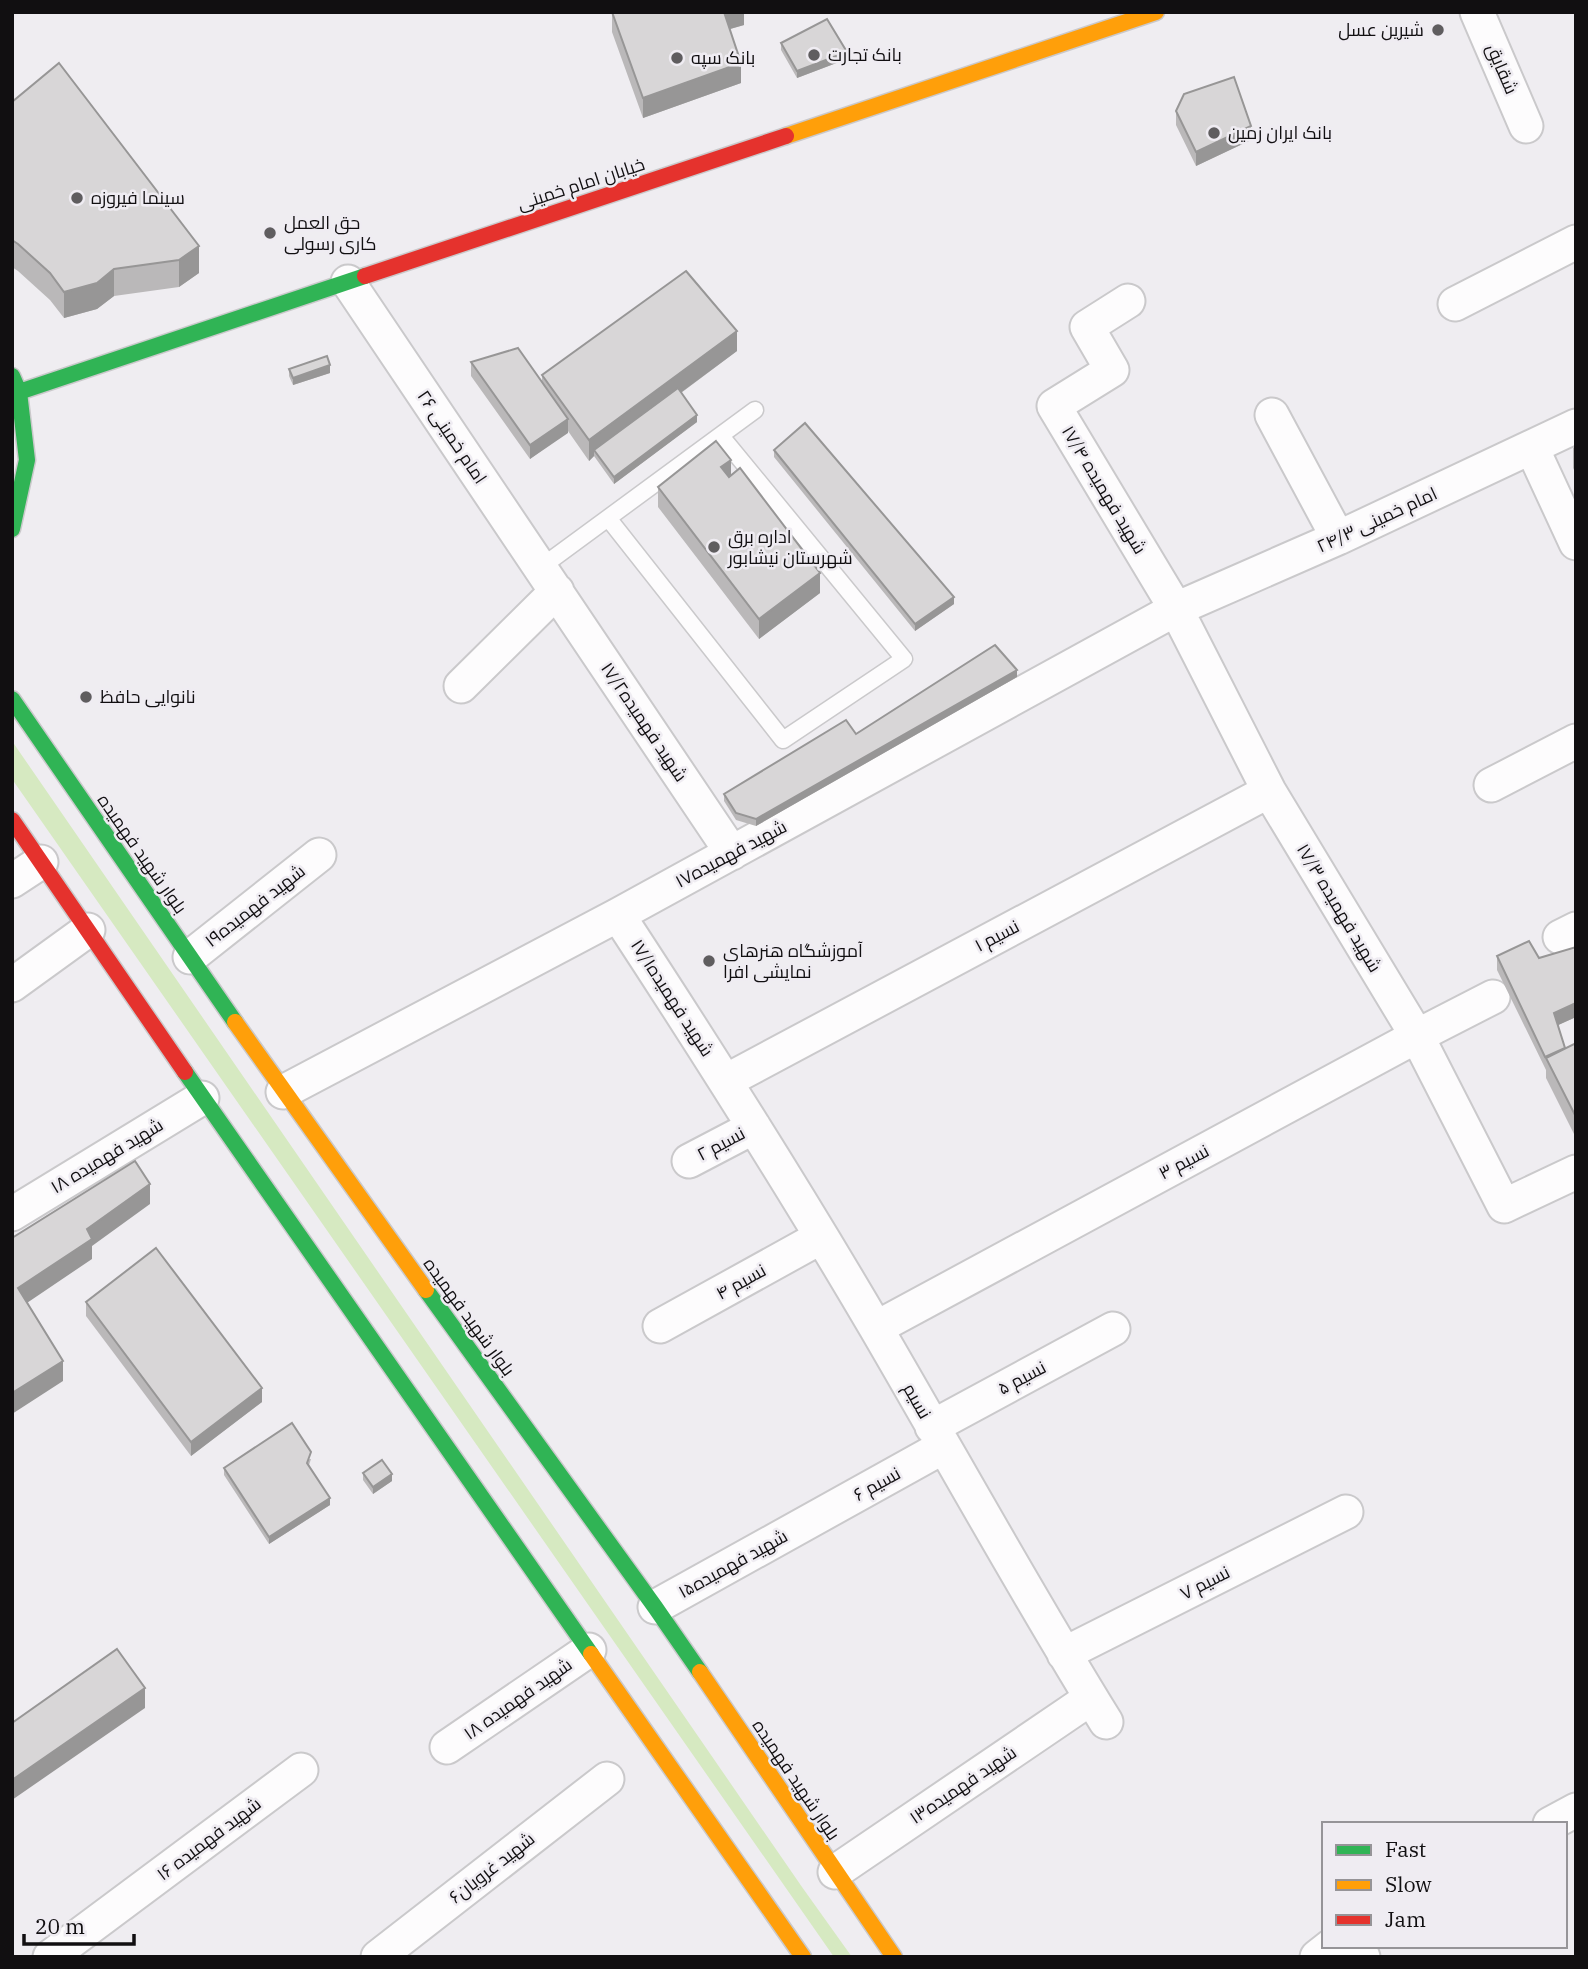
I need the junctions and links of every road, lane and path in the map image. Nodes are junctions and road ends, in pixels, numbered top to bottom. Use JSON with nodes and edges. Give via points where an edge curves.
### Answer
{"nodes":[{"id":1,"x":1156,"y":12,"type":"edge"},
{"id":2,"x":1477,"y":12,"type":"edge"},
{"id":3,"x":1526,"y":126,"type":"dead end"},
{"id":4,"x":1576,"y":242,"type":"edge"},
{"id":5,"x":348,"y":282,"type":"junction"},
{"id":6,"x":1128,"y":301,"type":"dead end"},
{"id":7,"x":1455,"y":304,"type":"dead end"},
{"id":8,"x":12,"y":376,"type":"edge"},
{"id":9,"x":19,"y":392,"type":"junction"},
{"id":10,"x":755,"y":410,"type":"dead end"},
{"id":11,"x":1272,"y":415,"type":"dead end"},
{"id":12,"x":1576,"y":426,"type":"edge"},
{"id":13,"x":721,"y":436,"type":"junction"},
{"id":14,"x":1532,"y":447,"type":"junction"},
{"id":15,"x":608,"y":518,"type":"junction"},
{"id":16,"x":12,"y":529,"type":"edge"},
{"id":17,"x":1338,"y":538,"type":"junction"},
{"id":18,"x":1576,"y":543,"type":"edge"},
{"id":19,"x":549,"y":580,"type":"junction"},
{"id":20,"x":1176,"y":609,"type":"junction"},
{"id":21,"x":461,"y":686,"type":"dead end"},
{"id":22,"x":12,"y":699,"type":"edge"},
{"id":23,"x":1576,"y":741,"type":"edge"},
{"id":24,"x":1491,"y":785,"type":"dead end"},
{"id":25,"x":1269,"y":791,"type":"junction"},
{"id":26,"x":12,"y":820,"type":"edge"},
{"id":27,"x":732,"y":853,"type":"junction"},
{"id":28,"x":319,"y":855,"type":"dead end"},
{"id":29,"x":41,"y":862,"type":"junction"},
{"id":30,"x":12,"y":881,"type":"edge"},
{"id":31,"x":618,"y":915,"type":"junction"},
{"id":32,"x":88,"y":930,"type":"junction"},
{"id":33,"x":190,"y":957,"type":"junction"},
{"id":34,"x":12,"y":985,"type":"edge"},
{"id":35,"x":1493,"y":997,"type":"dead end"},
{"id":36,"x":1417,"y":1036,"type":"junction"},
{"id":37,"x":726,"y":1081,"type":"junction"},
{"id":38,"x":283,"y":1092,"type":"junction"},
{"id":39,"x":202,"y":1098,"type":"junction"},
{"id":40,"x":754,"y":1127,"type":"junction"},
{"id":41,"x":689,"y":1161,"type":"dead end"},
{"id":42,"x":1576,"y":1172,"type":"edge"},
{"id":43,"x":12,"y":1214,"type":"edge"},
{"id":44,"x":821,"y":1237,"type":"junction"},
{"id":45,"x":660,"y":1326,"type":"dead end"},
{"id":46,"x":876,"y":1328,"type":"junction"},
{"id":47,"x":1113,"y":1329,"type":"dead end"},
{"id":48,"x":938,"y":1437,"type":"junction"},
{"id":49,"x":1346,"y":1512,"type":"dead end"},
{"id":50,"x":811,"y":1521,"type":"joint"},
{"id":51,"x":655,"y":1607,"type":"junction"},
{"id":52,"x":589,"y":1650,"type":"junction"},
{"id":53,"x":1064,"y":1654,"type":"junction"},
{"id":54,"x":1098,"y":1710,"type":"joint"},
{"id":55,"x":447,"y":1747,"type":"dead end"},
{"id":56,"x":301,"y":1770,"type":"dead end"},
{"id":57,"x":607,"y":1779,"type":"dead end"},
{"id":58,"x":1576,"y":1810,"type":"edge"},
{"id":59,"x":1554,"y":1822,"type":"edge"},
{"id":60,"x":835,"y":1872,"type":"junction"},
{"id":61,"x":50,"y":1957,"type":"edge"},
{"id":62,"x":378,"y":1957,"type":"edge"},
{"id":63,"x":803,"y":1957,"type":"edge"},
{"id":64,"x":894,"y":1957,"type":"edge"}],
"edges":[{"from":1,"to":5,"type":"main road","name":"خیابان امام خمینی"},
{"from":2,"to":3,"type":"street","name":"شقایق"},
{"from":4,"to":7,"type":"street"},
{"from":5,"to":9,"type":"main road","name":"خیابان امام خمینی"},
{"from":5,"to":19,"type":"street","name":"امام خمینی ۲۶"},
{"from":6,"to":20,"type":"street","name":"شهید فهمیده ۱۷/۴","via":[[1087,327],[1112,370],[1054,406]]},
{"from":8,"to":9,"type":"main road"},
{"from":9,"to":16,"type":"main road","via":[[27,460]]},
{"from":10,"to":13,"type":"lane"},
{"from":11,"to":17,"type":"street"},
{"from":12,"to":14,"type":"street","name":"امام خمینی ۲۴/۳"},
{"from":13,"to":15,"type":"lane"},
{"from":13,"to":15,"type":"lane","via":[[904,659],[783,740]]},
{"from":14,"to":17,"type":"street","name":"امام خمینی ۲۴/۳"},
{"from":14,"to":18,"type":"street"},
{"from":15,"to":19,"type":"lane"},
{"from":17,"to":20,"type":"street","name":"امام خمینی ۲۴/۳"},
{"from":19,"to":21,"type":"street"},
{"from":19,"to":27,"type":"street","name":"شهید فهمیده۱۷/۲"},
{"from":20,"to":25,"type":"street","name":"شهید فهمیده ۱۷/۳"},
{"from":20,"to":27,"type":"street","name":"شهید فهمیده۱۷"},
{"from":22,"to":33,"type":"main road","name":"بلوار شهید فهمیده"},
{"from":23,"to":24,"type":"street"},
{"from":25,"to":36,"type":"street","name":"شهید فهمیده ۱۷/۳"},
{"from":25,"to":37,"type":"street","name":"نسیم ۱"},
{"from":26,"to":29,"type":"main road"},
{"from":27,"to":31,"type":"street","name":"شهید فهمیده۱۷"},
{"from":28,"to":33,"type":"street","name":"شهید فهمیده۱۹"},
{"from":29,"to":30,"type":"street"},
{"from":29,"to":32,"type":"main road"},
{"from":31,"to":37,"type":"street","name":"شهید فهمیده۱۷/۱"},
{"from":31,"to":38,"type":"street","name":"شهید فهمیده۱۷"},
{"from":32,"to":34,"type":"street"},
{"from":32,"to":39,"type":"main road"},
{"from":33,"to":38,"type":"main road","name":"بلوار شهید فهمیده"},
{"from":35,"to":36,"type":"street","name":"نسیم ۳"},
{"from":36,"to":42,"type":"street","name":"شهید فهمیده ۱۷/۳","via":[[1504,1206]]},
{"from":36,"to":46,"type":"street","name":"نسیم ۳"},
{"from":37,"to":40,"type":"street","name":"نسیم"},
{"from":38,"to":51,"type":"main road","name":"بلوار شهید فهمیده"},
{"from":39,"to":43,"type":"street","name":"شهید فهمیده ۱۸"},
{"from":39,"to":52,"type":"main road"},
{"from":40,"to":41,"type":"street","name":"نسیم ۲"},
{"from":40,"to":44,"type":"street","name":"نسیم"},
{"from":44,"to":45,"type":"street","name":"نسیم ۴"},
{"from":44,"to":46,"type":"street","name":"نسیم"},
{"from":46,"to":48,"type":"street","name":"نسیم"},
{"from":47,"to":48,"type":"street","name":"نسیم ۵"},
{"from":48,"to":50,"type":"street","name":"نسیم ۶"},
{"from":48,"to":53,"type":"street","name":"نسیم"},
{"from":49,"to":53,"type":"street","name":"نسیم ۷"},
{"from":50,"to":51,"type":"street","name":"شهید فهمیده۱۵"},
{"from":51,"to":60,"type":"main road","name":"بلوار شهید فهمیده"},
{"from":52,"to":55,"type":"street","name":"شهید فهمیده ۱۸"},
{"from":52,"to":63,"type":"main road"},
{"from":53,"to":54,"type":"street","name":"نسیم"},
{"from":54,"to":60,"type":"street","name":"شهید فهمیده۱۳"},
{"from":56,"to":61,"type":"street","name":"شهید فهمیده ۱۶"},
{"from":57,"to":62,"type":"street","name":"شهید غرویان۶"},
{"from":58,"to":59,"type":"street"},
{"from":60,"to":64,"type":"main road","name":"بلوار شهید فهمیده"}]}
